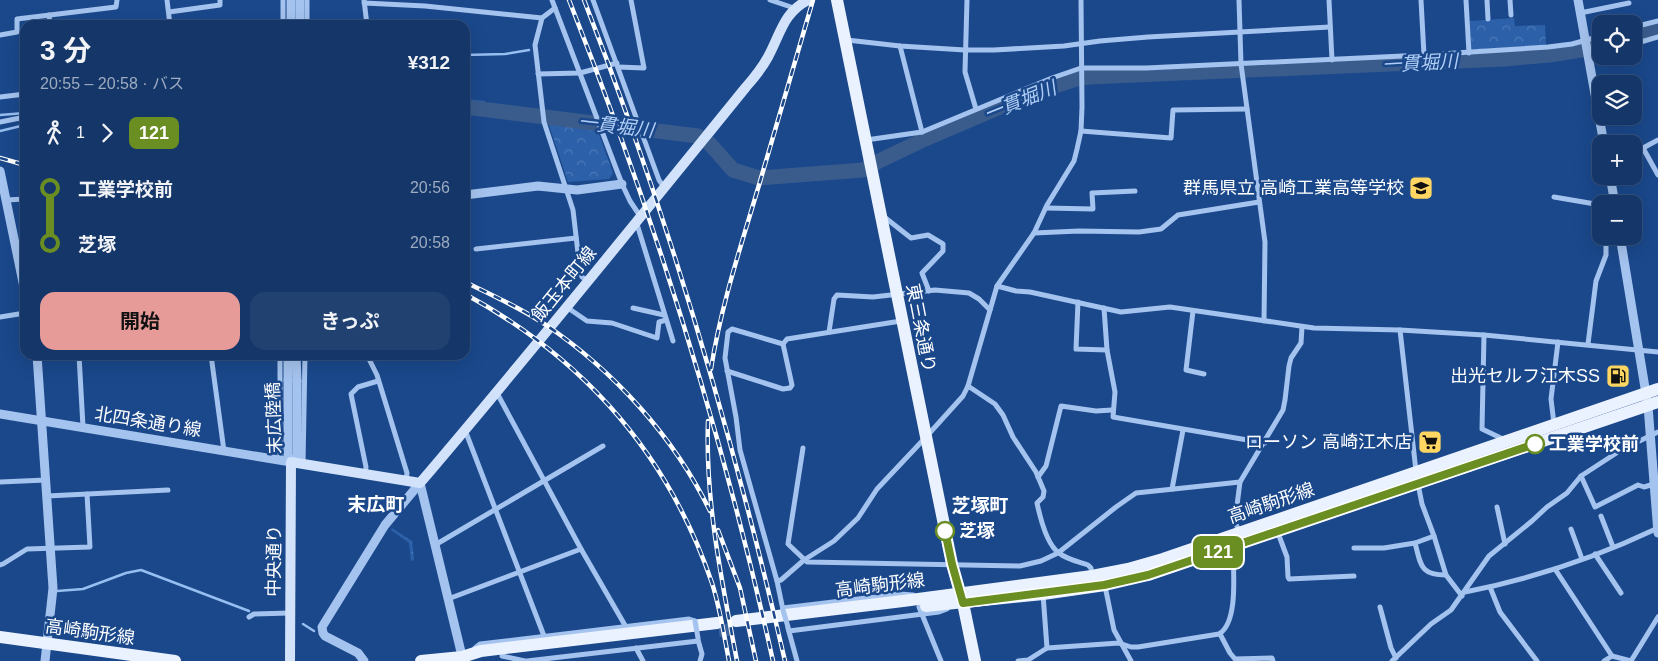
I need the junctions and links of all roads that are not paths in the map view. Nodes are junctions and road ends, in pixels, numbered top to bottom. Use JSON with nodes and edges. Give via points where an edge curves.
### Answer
{"nodes":[{"id":1,"x":117,"y":0,"type":"edge"},
{"id":2,"x":168,"y":0,"type":"edge"},
{"id":3,"x":220,"y":0,"type":"edge"},
{"id":4,"x":283,"y":0,"type":"edge"},
{"id":5,"x":291,"y":0,"type":"edge"},
{"id":6,"x":300,"y":0,"type":"edge"},
{"id":7,"x":307,"y":0,"type":"edge"},
{"id":8,"x":552,"y":0,"type":"edge"},
{"id":9,"x":593,"y":0,"type":"edge"},
{"id":10,"x":631,"y":0,"type":"edge"},
{"id":11,"x":770,"y":0,"type":"edge"},
{"id":12,"x":837,"y":0,"type":"edge"},
{"id":13,"x":966,"y":0,"type":"edge"},
{"id":14,"x":1081,"y":0,"type":"edge"},
{"id":15,"x":1239,"y":0,"type":"edge"},
{"id":16,"x":1329,"y":0,"type":"edge"},
{"id":17,"x":1421,"y":0,"type":"edge"},
{"id":18,"x":1466,"y":0,"type":"edge"},
{"id":19,"x":1488,"y":0,"type":"edge"},
{"id":20,"x":1510,"y":0,"type":"edge"},
{"id":21,"x":1578,"y":0,"type":"edge"},
{"id":22,"x":364,"y":2,"type":"edge"},
{"id":23,"x":800,"y":3,"type":"edge"},
{"id":24,"x":1629,"y":3,"type":"dead end"},
{"id":25,"x":555,"y":8,"type":"junction"},
{"id":26,"x":169,"y":12,"type":"junction"},
{"id":27,"x":1580,"y":13,"type":"junction"},
{"id":28,"x":1511,"y":15,"type":"dead end"},
{"id":29,"x":49,"y":16,"type":"junction"},
{"id":30,"x":542,"y":18,"type":"junction"},
{"id":31,"x":1488,"y":19,"type":"dead end"},
{"id":32,"x":49,"y":20,"type":"edge"},
{"id":33,"x":170,"y":20,"type":"edge"},
{"id":34,"x":283,"y":20,"type":"edge"},
{"id":35,"x":291,"y":20,"type":"edge"},
{"id":36,"x":304,"y":20,"type":"edge"},
{"id":37,"x":305,"y":20,"type":"edge"},
{"id":38,"x":366,"y":20,"type":"edge"},
{"id":39,"x":1658,"y":21,"type":"edge"},
{"id":40,"x":1642,"y":25,"type":"edge"},
{"id":41,"x":1330,"y":27,"type":"junction"},
{"id":42,"x":1239,"y":31,"type":"junction"},
{"id":43,"x":0,"y":35,"type":"edge"},
{"id":44,"x":1658,"y":37,"type":"edge"},
{"id":45,"x":844,"y":40,"type":"junction"},
{"id":46,"x":1642,"y":40,"type":"edge"},
{"id":47,"x":1081,"y":43,"type":"junction"},
{"id":48,"x":1592,"y":44,"type":"edge"},
{"id":49,"x":900,"y":46,"type":"junction"},
{"id":50,"x":1586,"y":49,"type":"junction"},
{"id":51,"x":965,"y":50,"type":"junction"},
{"id":52,"x":1592,"y":51,"type":"edge"},
{"id":53,"x":1469,"y":53,"type":"junction"},
{"id":54,"x":1424,"y":56,"type":"junction"},
{"id":55,"x":1332,"y":60,"type":"junction"},
{"id":56,"x":618,"y":65,"type":"junction"},
{"id":57,"x":1241,"y":65,"type":"junction"},
{"id":58,"x":1081,"y":70,"type":"junction"},
{"id":59,"x":580,"y":73,"type":"junction"},
{"id":60,"x":538,"y":74,"type":"junction"},
{"id":61,"x":20,"y":95,"type":"edge"},
{"id":62,"x":0,"y":97,"type":"edge"},
{"id":63,"x":976,"y":109,"type":"junction"},
{"id":64,"x":1247,"y":109,"type":"junction"},
{"id":65,"x":20,"y":118,"type":"edge"},
{"id":66,"x":0,"y":122,"type":"edge"},
{"id":67,"x":1081,"y":131,"type":"junction"},
{"id":68,"x":922,"y":132,"type":"junction"},
{"id":69,"x":1602,"y":135,"type":"edge"},
{"id":70,"x":866,"y":140,"type":"junction"},
{"id":71,"x":1658,"y":140,"type":"edge"},
{"id":72,"x":1643,"y":148,"type":"joint"},
{"id":73,"x":0,"y":171,"type":"edge"},
{"id":74,"x":1658,"y":175,"type":"edge"},
{"id":75,"x":622,"y":184,"type":"junction"},
{"id":76,"x":664,"y":188,"type":"junction"},
{"id":77,"x":567,"y":190,"type":"junction"},
{"id":78,"x":1135,"y":191,"type":"dead end"},
{"id":79,"x":470,"y":194,"type":"edge"},
{"id":80,"x":1554,"y":197,"type":"dead end"},
{"id":81,"x":20,"y":199,"type":"edge"},
{"id":82,"x":6,"y":200,"type":"junction"},
{"id":83,"x":1260,"y":202,"type":"junction"},
{"id":84,"x":1592,"y":203,"type":"edge"},
{"id":85,"x":1046,"y":208,"type":"junction"},
{"id":86,"x":881,"y":214,"type":"junction"},
{"id":87,"x":638,"y":218,"type":"junction"},
{"id":88,"x":1034,"y":233,"type":"junction"},
{"id":89,"x":576,"y":238,"type":"junction"},
{"id":90,"x":1606,"y":245,"type":"edge"},
{"id":91,"x":1622,"y":245,"type":"edge"},
{"id":92,"x":476,"y":249,"type":"dead end"},
{"id":93,"x":20,"y":268,"type":"edge"},
{"id":94,"x":588,"y":281,"type":"junction"},
{"id":95,"x":997,"y":286,"type":"junction"},
{"id":96,"x":929,"y":291,"type":"junction"},
{"id":97,"x":897,"y":294,"type":"junction"},
{"id":98,"x":1078,"y":302,"type":"junction"},
{"id":99,"x":568,"y":308,"type":"junction"},
{"id":100,"x":633,"y":308,"type":"dead end"},
{"id":101,"x":1104,"y":308,"type":"junction"},
{"id":102,"x":990,"y":310,"type":"junction"},
{"id":103,"x":1193,"y":310,"type":"junction"},
{"id":104,"x":20,"y":314,"type":"edge"},
{"id":105,"x":0,"y":317,"type":"edge"},
{"id":106,"x":665,"y":318,"type":"junction"},
{"id":107,"x":902,"y":321,"type":"junction"},
{"id":108,"x":1264,"y":321,"type":"junction"},
{"id":109,"x":1302,"y":327,"type":"junction"},
{"id":110,"x":1400,"y":330,"type":"junction"},
{"id":111,"x":829,"y":332,"type":"junction"},
{"id":112,"x":1484,"y":335,"type":"junction"},
{"id":113,"x":673,"y":341,"type":"dead end"},
{"id":114,"x":1558,"y":342,"type":"junction"},
{"id":115,"x":783,"y":344,"type":"junction"},
{"id":116,"x":1588,"y":344,"type":"junction"},
{"id":117,"x":1107,"y":350,"type":"junction"},
{"id":118,"x":1640,"y":351,"type":"junction"},
{"id":119,"x":1658,"y":352,"type":"edge"},
{"id":120,"x":37,"y":360,"type":"edge"},
{"id":121,"x":79,"y":360,"type":"edge"},
{"id":122,"x":212,"y":360,"type":"edge"},
{"id":123,"x":283,"y":360,"type":"edge"},
{"id":124,"x":289,"y":360,"type":"edge"},
{"id":125,"x":295,"y":360,"type":"edge"},
{"id":126,"x":302,"y":360,"type":"edge"},
{"id":127,"x":369,"y":360,"type":"edge"},
{"id":128,"x":727,"y":372,"type":"junction"},
{"id":129,"x":1204,"y":374,"type":"dead end"},
{"id":130,"x":293,"y":378,"type":"junction"},
{"id":131,"x":378,"y":381,"type":"junction"},
{"id":132,"x":968,"y":386,"type":"junction"},
{"id":133,"x":496,"y":392,"type":"junction"},
{"id":134,"x":1652,"y":398,"type":"edge"},
{"id":135,"x":1112,"y":410,"type":"junction"},
{"id":136,"x":0,"y":414,"type":"edge"},
{"id":137,"x":42,"y":421,"type":"junction"},
{"id":138,"x":1554,"y":424,"type":"junction"},
{"id":139,"x":83,"y":427,"type":"junction"},
{"id":140,"x":465,"y":430,"type":"junction"},
{"id":141,"x":1183,"y":430,"type":"junction"},
{"id":142,"x":1654,"y":434,"type":"edge"},
{"id":143,"x":926,"y":437,"type":"junction"},
{"id":144,"x":1506,"y":441,"type":"junction"},
{"id":145,"x":1265,"y":442,"type":"junction"},
{"id":146,"x":603,"y":446,"type":"dead end"},
{"id":147,"x":803,"y":448,"type":"dead end"},
{"id":148,"x":224,"y":451,"type":"junction"},
{"id":149,"x":280,"y":460,"type":"junction"},
{"id":150,"x":292,"y":462,"type":"junction"},
{"id":151,"x":303,"y":464,"type":"junction"},
{"id":152,"x":365,"y":474,"type":"junction"},
{"id":153,"x":1581,"y":476,"type":"junction"},
{"id":154,"x":1038,"y":477,"type":"junction"},
{"id":155,"x":1417,"y":477,"type":"junction"},
{"id":156,"x":46,"y":480,"type":"junction"},
{"id":157,"x":544,"y":480,"type":"junction"},
{"id":158,"x":406,"y":481,"type":"junction"},
{"id":159,"x":0,"y":482,"type":"edge"},
{"id":160,"x":1240,"y":482,"type":"junction"},
{"id":161,"x":420,"y":484,"type":"junction"},
{"id":162,"x":1654,"y":484,"type":"junction"},
{"id":163,"x":1172,"y":489,"type":"junction"},
{"id":164,"x":168,"y":490,"type":"dead end"},
{"id":165,"x":87,"y":494,"type":"junction"},
{"id":166,"x":47,"y":496,"type":"junction"},
{"id":167,"x":1497,"y":507,"type":"dead end"},
{"id":168,"x":495,"y":510,"type":"junction"},
{"id":169,"x":1601,"y":516,"type":"dead end"},
{"id":170,"x":1658,"y":528,"type":"edge"},
{"id":171,"x":1571,"y":529,"type":"dead end"},
{"id":172,"x":1277,"y":532,"type":"junction"},
{"id":173,"x":1239,"y":533,"type":"junction"},
{"id":174,"x":1658,"y":533,"type":"edge"},
{"id":175,"x":1434,"y":536,"type":"junction"},
{"id":176,"x":1415,"y":543,"type":"junction"},
{"id":177,"x":1505,"y":544,"type":"junction"},
{"id":178,"x":435,"y":545,"type":"junction"},
{"id":179,"x":1233,"y":547,"type":"junction"},
{"id":180,"x":1613,"y":547,"type":"junction"},
{"id":181,"x":50,"y":548,"type":"junction"},
{"id":182,"x":1354,"y":548,"type":"dead end"},
{"id":183,"x":581,"y":549,"type":"junction"},
{"id":184,"x":1058,"y":553,"type":"junction"},
{"id":185,"x":1595,"y":554,"type":"junction"},
{"id":186,"x":3,"y":558,"type":"dead end"},
{"id":187,"x":1582,"y":559,"type":"junction"},
{"id":188,"x":804,"y":560,"type":"junction"},
{"id":189,"x":2,"y":564,"type":"edge"},
{"id":190,"x":952,"y":564,"type":"junction"},
{"id":191,"x":1555,"y":569,"type":"junction"},
{"id":192,"x":519,"y":573,"type":"junction"},
{"id":193,"x":1446,"y":575,"type":"junction"},
{"id":194,"x":1092,"y":576,"type":"junction"},
{"id":195,"x":1354,"y":576,"type":"dead end"},
{"id":196,"x":777,"y":581,"type":"junction"},
{"id":197,"x":1104,"y":585,"type":"junction"},
{"id":198,"x":1490,"y":587,"type":"junction"},
{"id":199,"x":1621,"y":593,"type":"dead end"},
{"id":200,"x":1042,"y":594,"type":"junction"},
{"id":201,"x":1464,"y":594,"type":"junction"},
{"id":202,"x":962,"y":598,"type":"junction"},
{"id":203,"x":448,"y":599,"type":"junction"},
{"id":204,"x":920,"y":606,"type":"junction"},
{"id":205,"x":1380,"y":607,"type":"dead end"},
{"id":206,"x":783,"y":609,"type":"junction"},
{"id":207,"x":290,"y":613,"type":"junction"},
{"id":208,"x":249,"y":617,"type":"dead end"},
{"id":209,"x":1658,"y":617,"type":"edge"},
{"id":210,"x":736,"y":625,"type":"tunnel mouth"},
{"id":211,"x":626,"y":627,"type":"junction"},
{"id":212,"x":718,"y":627,"type":"tunnel mouth"},
{"id":213,"x":788,"y":629,"type":"junction"},
{"id":214,"x":1220,"y":634,"type":"junction"},
{"id":215,"x":544,"y":636,"type":"junction"},
{"id":216,"x":0,"y":637,"type":"edge"},
{"id":217,"x":698,"y":639,"type":"junction"},
{"id":218,"x":46,"y":644,"type":"junction"},
{"id":219,"x":1123,"y":645,"type":"junction"},
{"id":220,"x":636,"y":648,"type":"junction"},
{"id":221,"x":1047,"y":648,"type":"junction"},
{"id":222,"x":499,"y":649,"type":"junction"},
{"id":223,"x":1612,"y":656,"type":"junction"},
{"id":224,"x":463,"y":659,"type":"edge"},
{"id":225,"x":1394,"y":659,"type":"edge"},
{"id":226,"x":45,"y":661,"type":"edge"},
{"id":227,"x":175,"y":661,"type":"edge"},
{"id":228,"x":290,"y":661,"type":"edge"},
{"id":229,"x":364,"y":661,"type":"edge"},
{"id":230,"x":421,"y":661,"type":"edge"},
{"id":231,"x":528,"y":661,"type":"edge"},
{"id":232,"x":643,"y":661,"type":"edge"},
{"id":233,"x":700,"y":661,"type":"edge"},
{"id":234,"x":797,"y":661,"type":"edge"},
{"id":235,"x":941,"y":661,"type":"edge"},
{"id":236,"x":975,"y":661,"type":"edge"},
{"id":237,"x":1018,"y":661,"type":"edge"},
{"id":238,"x":1131,"y":661,"type":"edge"},
{"id":239,"x":1273,"y":661,"type":"edge"},
{"id":240,"x":1537,"y":661,"type":"edge"},
{"id":241,"x":1604,"y":661,"type":"edge"},
{"id":242,"x":1631,"y":661,"type":"edge"}],
"edges":[{"from":1,"to":29,"type":"street","via":[[116,8]]},
{"from":2,"to":26,"type":"street"},
{"from":3,"to":26,"type":"street","via":[[220,5]]},
{"from":4,"to":34,"type":"street"},
{"from":5,"to":35,"type":"street"},
{"from":6,"to":36,"type":"street"},
{"from":7,"to":37,"type":"street"},
{"from":8,"to":25,"type":"street"},
{"from":9,"to":56,"type":"street"},
{"from":10,"to":56,"type":"street","via":[[644,68]]},
{"from":11,"to":23,"type":"street"},
{"from":12,"to":45,"type":"main road","name":"東三条通り"},
{"from":13,"to":51,"type":"street"},
{"from":14,"to":47,"type":"street"},
{"from":15,"to":42,"type":"street"},
{"from":16,"to":41,"type":"street"},
{"from":17,"to":54,"type":"street"},
{"from":18,"to":53,"type":"street"},
{"from":19,"to":31,"type":"street"},
{"from":20,"to":28,"type":"street"},
{"from":21,"to":27,"type":"street"},
{"from":22,"to":30,"type":"street"},
{"from":22,"to":38,"type":"street"},
{"from":23,"to":76,"type":"main road","name":"飯玉本町線","via":[[783,26],[763,66]]},
{"from":24,"to":27,"type":"street"},
{"from":25,"to":30,"type":"street"},
{"from":25,"to":59,"type":"street"},
{"from":26,"to":33,"type":"street"},
{"from":27,"to":50,"type":"street"},
{"from":29,"to":32,"type":"street"},
{"from":29,"to":43,"type":"street","via":[[17,19],[16,32]]},
{"from":30,"to":60,"type":"street","via":[[535,45]]},
{"from":39,"to":40,"type":"street"},
{"from":41,"to":42,"type":"street"},
{"from":41,"to":55,"type":"street"},
{"from":42,"to":47,"type":"street"},
{"from":42,"to":57,"type":"street"},
{"from":44,"to":46,"type":"street"},
{"from":45,"to":49,"type":"street"},
{"from":45,"to":70,"type":"main road","name":"東三条通り"},
{"from":47,"to":51,"type":"street"},
{"from":47,"to":58,"type":"street"},
{"from":48,"to":50,"type":"street"},
{"from":49,"to":51,"type":"street"},
{"from":49,"to":68,"type":"street"},
{"from":50,"to":52,"type":"street"},
{"from":50,"to":53,"type":"street","via":[[1548,47]]},
{"from":50,"to":69,"type":"street"},
{"from":51,"to":63,"type":"street","via":[[964,72]]},
{"from":53,"to":54,"type":"street"},
{"from":54,"to":55,"type":"street"},
{"from":55,"to":57,"type":"street"},
{"from":56,"to":59,"type":"street"},
{"from":56,"to":76,"type":"street"},
{"from":57,"to":58,"type":"street"},
{"from":57,"to":64,"type":"street"},
{"from":58,"to":63,"type":"street","via":[[1052,78]]},
{"from":58,"to":67,"type":"street"},
{"from":59,"to":60,"type":"street"},
{"from":59,"to":75,"type":"street"},
{"from":60,"to":77,"type":"street","via":[[544,122]]},
{"from":61,"to":62,"type":"street"},
{"from":63,"to":68,"type":"street"},
{"from":64,"to":67,"type":"street","via":[[1173,110],[1171,138]]},
{"from":64,"to":83,"type":"street"},
{"from":65,"to":66,"type":"street"},
{"from":67,"to":85,"type":"street","via":[[1074,161]]},
{"from":68,"to":70,"type":"street"},
{"from":70,"to":86,"type":"main road","name":"東三条通り"},
{"from":71,"to":72,"type":"street"},
{"from":72,"to":74,"type":"street"},
{"from":73,"to":82,"type":"street"},
{"from":75,"to":77,"type":"street"},
{"from":75,"to":87,"type":"street"},
{"from":76,"to":87,"type":"main road","name":"飯玉本町線"},
{"from":77,"to":79,"type":"street","via":[[538,186]]},
{"from":77,"to":89,"type":"street"},
{"from":78,"to":85,"type":"street","via":[[1092,193],[1093,208]]},
{"from":80,"to":84,"type":"street"},
{"from":81,"to":82,"type":"street"},
{"from":82,"to":93,"type":"street"},
{"from":83,"to":88,"type":"street","via":[[1178,215],[1161,229]]},
{"from":83,"to":108,"type":"street","via":[[1266,251]]},
{"from":85,"to":88,"type":"street"},
{"from":86,"to":96,"type":"street","via":[[911,238],[928,235],[943,244],[943,251],[922,273]]},
{"from":86,"to":97,"type":"main road","name":"東三条通り"},
{"from":87,"to":94,"type":"main road","name":"飯玉本町線"},
{"from":87,"to":106,"type":"street"},
{"from":88,"to":95,"type":"street"},
{"from":89,"to":92,"type":"street"},
{"from":89,"to":94,"type":"street","via":[[580,270]]},
{"from":90,"to":116,"type":"street","via":[[1606,255],[1596,281]]},
{"from":91,"to":118,"type":"street"},
{"from":94,"to":99,"type":"main road","name":"飯玉本町線"},
{"from":95,"to":98,"type":"street"},
{"from":95,"to":102,"type":"street"},
{"from":96,"to":97,"type":"street"},
{"from":96,"to":102,"type":"street","via":[[969,293]]},
{"from":97,"to":107,"type":"main road","name":"東三条通り"},
{"from":97,"to":111,"type":"street","via":[[873,297],[837,295]]},
{"from":98,"to":101,"type":"street"},
{"from":98,"to":117,"type":"street","via":[[1076,349]]},
{"from":99,"to":106,"type":"street","via":[[586,321],[612,323],[657,338],[660,322]]},
{"from":99,"to":133,"type":"main road","name":"飯玉本町線"},
{"from":100,"to":106,"type":"street"},
{"from":101,"to":103,"type":"street","via":[[1121,312],[1170,307]]},
{"from":101,"to":117,"type":"street"},
{"from":102,"to":132,"type":"street"},
{"from":103,"to":108,"type":"street"},
{"from":103,"to":129,"type":"street","via":[[1186,370]]},
{"from":104,"to":105,"type":"street"},
{"from":106,"to":113,"type":"street"},
{"from":107,"to":111,"type":"street"},
{"from":107,"to":143,"type":"main road","name":"東三条通り"},
{"from":108,"to":109,"type":"street"},
{"from":109,"to":110,"type":"street"},
{"from":109,"to":145,"type":"street","via":[[1301,343],[1289,366],[1282,410]]},
{"from":110,"to":112,"type":"street"},
{"from":110,"to":155,"type":"street"},
{"from":111,"to":115,"type":"street","via":[[787,339]]},
{"from":112,"to":114,"type":"street"},
{"from":112,"to":144,"type":"street","via":[[1482,429]]},
{"from":114,"to":116,"type":"street"},
{"from":114,"to":138,"type":"street","via":[[1550,399]]},
{"from":115,"to":128,"type":"street","via":[[732,329],[728,332],[724,358]]},
{"from":115,"to":128,"type":"street","via":[[790,388],[783,389]]},
{"from":116,"to":118,"type":"street"},
{"from":117,"to":135,"type":"street","via":[[1115,392]]},
{"from":118,"to":119,"type":"street"},
{"from":118,"to":134,"type":"street"},
{"from":120,"to":137,"type":"street"},
{"from":121,"to":139,"type":"street"},
{"from":122,"to":148,"type":"street"},
{"from":123,"to":130,"type":"street"},
{"from":124,"to":130,"type":"street","name":"末広陸橋","bridge":true},
{"from":125,"to":130,"type":"street","name":"末広陸橋","bridge":true},
{"from":126,"to":130,"type":"street"},
{"from":127,"to":131,"type":"street"},
{"from":128,"to":196,"type":"street","via":[[740,450]]},
{"from":130,"to":149,"type":"street"},
{"from":130,"to":150,"type":"street","name":"末広陸橋","via":[[288,454]]},
{"from":130,"to":151,"type":"street"},
{"from":131,"to":152,"type":"street","via":[[358,387],[351,394]]},
{"from":131,"to":158,"type":"street","via":[[407,473]]},
{"from":132,"to":143,"type":"street"},
{"from":132,"to":154,"type":"street","via":[[994,404],[1003,415]]},
{"from":133,"to":140,"type":"main road","name":"飯玉本町線"},
{"from":133,"to":157,"type":"street"},
{"from":134,"to":138,"type":"main road","name":"高崎駒形線"},
{"from":134,"to":142,"type":"street"},
{"from":134,"to":155,"type":"main road","name":"高崎駒形線"},
{"from":135,"to":141,"type":"street","via":[[1113,417]]},
{"from":135,"to":154,"type":"street","via":[[1061,406],[1046,466]]},
{"from":136,"to":137,"type":"street","name":"北四条通り線"},
{"from":137,"to":139,"type":"street","name":"北四条通り線"},
{"from":137,"to":156,"type":"street"},
{"from":138,"to":144,"type":"main road","name":"高崎駒形線"},
{"from":139,"to":148,"type":"street","name":"北四条通り線"},
{"from":140,"to":161,"type":"main road","name":"飯玉本町線"},
{"from":140,"to":168,"type":"street"},
{"from":141,"to":145,"type":"street"},
{"from":141,"to":163,"type":"street"},
{"from":142,"to":153,"type":"street","via":[[1621,450]]},
{"from":142,"to":162,"type":"street"},
{"from":143,"to":188,"type":"street","via":[[877,489],[858,518],[834,541]]},
{"from":143,"to":190,"type":"main road","name":"東三条通り"},
{"from":144,"to":155,"type":"main road","name":"高崎駒形線"},
{"from":145,"to":160,"type":"street"},
{"from":146,"to":157,"type":"street"},
{"from":147,"to":188,"type":"street","via":[[788,544]]},
{"from":148,"to":149,"type":"street","name":"北四条通り線"},
{"from":149,"to":150,"type":"street","name":"北四条通り線"},
{"from":150,"to":151,"type":"main road"},
{"from":150,"to":207,"type":"main road","name":"中央通り"},
{"from":151,"to":152,"type":"main road"},
{"from":152,"to":158,"type":"main road"},
{"from":153,"to":162,"type":"street","via":[[1595,507],[1638,485]]},
{"from":153,"to":177,"type":"street","via":[[1567,493]]},
{"from":154,"to":184,"type":"street","via":[[1044,492],[1036,503],[1039,516]]},
{"from":155,"to":172,"type":"main road","name":"高崎駒形線"},
{"from":155,"to":173,"type":"main road","name":"高崎駒形線"},
{"from":155,"to":175,"type":"street","via":[[1422,504]]},
{"from":156,"to":159,"type":"street"},
{"from":156,"to":166,"type":"street"},
{"from":157,"to":168,"type":"street"},
{"from":157,"to":183,"type":"street"},
{"from":158,"to":161,"type":"main road"},
{"from":160,"to":163,"type":"street"},
{"from":160,"to":173,"type":"street","via":[[1235,521]]},
{"from":161,"to":178,"type":"street"},
{"from":161,"to":229,"type":"street","via":[[385,525],[322,627],[325,636],[358,653]]},
{"from":162,"to":170,"type":"street"},
{"from":163,"to":184,"type":"street","via":[[1136,493]]},
{"from":164,"to":165,"type":"street"},
{"from":165,"to":166,"type":"street"},
{"from":165,"to":181,"type":"street","via":[[90,547]]},
{"from":166,"to":181,"type":"street"},
{"from":167,"to":177,"type":"street"},
{"from":168,"to":178,"type":"street"},
{"from":168,"to":192,"type":"street"},
{"from":169,"to":180,"type":"street"},
{"from":170,"to":174,"type":"street"},
{"from":170,"to":180,"type":"street"},
{"from":171,"to":187,"type":"street"},
{"from":172,"to":179,"type":"main road","name":"高崎駒形線"},
{"from":172,"to":195,"type":"street","via":[[1286,552],[1289,579]]},
{"from":173,"to":194,"type":"main road","name":"高崎駒形線","via":[[1142,565]]},
{"from":175,"to":176,"type":"street"},
{"from":175,"to":193,"type":"street"},
{"from":176,"to":182,"type":"street"},
{"from":176,"to":193,"type":"street","via":[[1421,566],[1430,574]]},
{"from":177,"to":201,"type":"street","via":[[1489,556]]},
{"from":178,"to":203,"type":"street"},
{"from":179,"to":197,"type":"main road","name":"高崎駒形線","via":[[1168,570]]},
{"from":179,"to":214,"type":"street","via":[[1232,612]]},
{"from":180,"to":185,"type":"street"},
{"from":181,"to":189,"type":"street","via":[[27,549]]},
{"from":181,"to":218,"type":"street","via":[[53,588]]},
{"from":183,"to":192,"type":"street"},
{"from":183,"to":211,"type":"street"},
{"from":184,"to":190,"type":"street","via":[[1020,566]]},
{"from":184,"to":194,"type":"street","via":[[1088,565]]},
{"from":185,"to":187,"type":"street"},
{"from":185,"to":199,"type":"street"},
{"from":186,"to":189,"type":"street"},
{"from":187,"to":191,"type":"street"},
{"from":188,"to":190,"type":"street"},
{"from":188,"to":196,"type":"street"},
{"from":190,"to":202,"type":"main road","name":"東三条通り"},
{"from":191,"to":198,"type":"street"},
{"from":191,"to":223,"type":"street"},
{"from":192,"to":203,"type":"street"},
{"from":192,"to":215,"type":"street"},
{"from":193,"to":201,"type":"street"},
{"from":194,"to":202,"type":"main road","name":"高崎駒形線"},
{"from":196,"to":206,"type":"street"},
{"from":197,"to":200,"type":"main road","name":"高崎駒形線"},
{"from":197,"to":219,"type":"street","via":[[1114,630]]},
{"from":198,"to":201,"type":"street"},
{"from":198,"to":240,"type":"street","via":[[1500,612]]},
{"from":200,"to":202,"type":"main road","name":"高崎駒形線"},
{"from":200,"to":221,"type":"street"},
{"from":201,"to":225,"type":"street","via":[[1451,610]]},
{"from":202,"to":204,"type":"main road","name":"高崎駒形線"},
{"from":202,"to":236,"type":"main road","name":"東三条通り"},
{"from":203,"to":224,"type":"street"},
{"from":204,"to":206,"type":"street","via":[[911,594],[900,594]]},
{"from":204,"to":210,"type":"main road","name":"高崎駒形線"},
{"from":204,"to":213,"type":"street"},
{"from":204,"to":235,"type":"street"},
{"from":205,"to":225,"type":"street"},
{"from":206,"to":213,"type":"street","bridge":true},
{"from":207,"to":208,"type":"street","via":[[254,614]]},
{"from":207,"to":228,"type":"main road","name":"中央通り"},
{"from":209,"to":242,"type":"street"},
{"from":211,"to":215,"type":"street"},
{"from":211,"to":217,"type":"street","bridge":true,"via":[[689,618],[695,621]]},
{"from":212,"to":222,"type":"main road"},
{"from":213,"to":234,"type":"street"},
{"from":214,"to":219,"type":"street","via":[[1138,647]]},
{"from":214,"to":239,"type":"street","via":[[1235,659],[1272,658]]},
{"from":215,"to":222,"type":"street"},
{"from":216,"to":218,"type":"main road","name":"高崎駒形線"},
{"from":217,"to":220,"type":"street"},
{"from":217,"to":233,"type":"street","via":[[702,654]]},
{"from":218,"to":226,"type":"street"},
{"from":218,"to":227,"type":"main road","name":"高崎駒形線"},
{"from":219,"to":221,"type":"street","via":[[1106,643]]},
{"from":219,"to":238,"type":"street"},
{"from":220,"to":231,"type":"street"},
{"from":220,"to":232,"type":"street"},
{"from":221,"to":237,"type":"street","via":[[1028,660]]},
{"from":222,"to":224,"type":"main road","via":[[481,651]]},
{"from":222,"to":231,"type":"street"},
{"from":223,"to":241,"type":"street"},
{"from":223,"to":242,"type":"street"},
{"from":224,"to":230,"type":"main road"}]}
